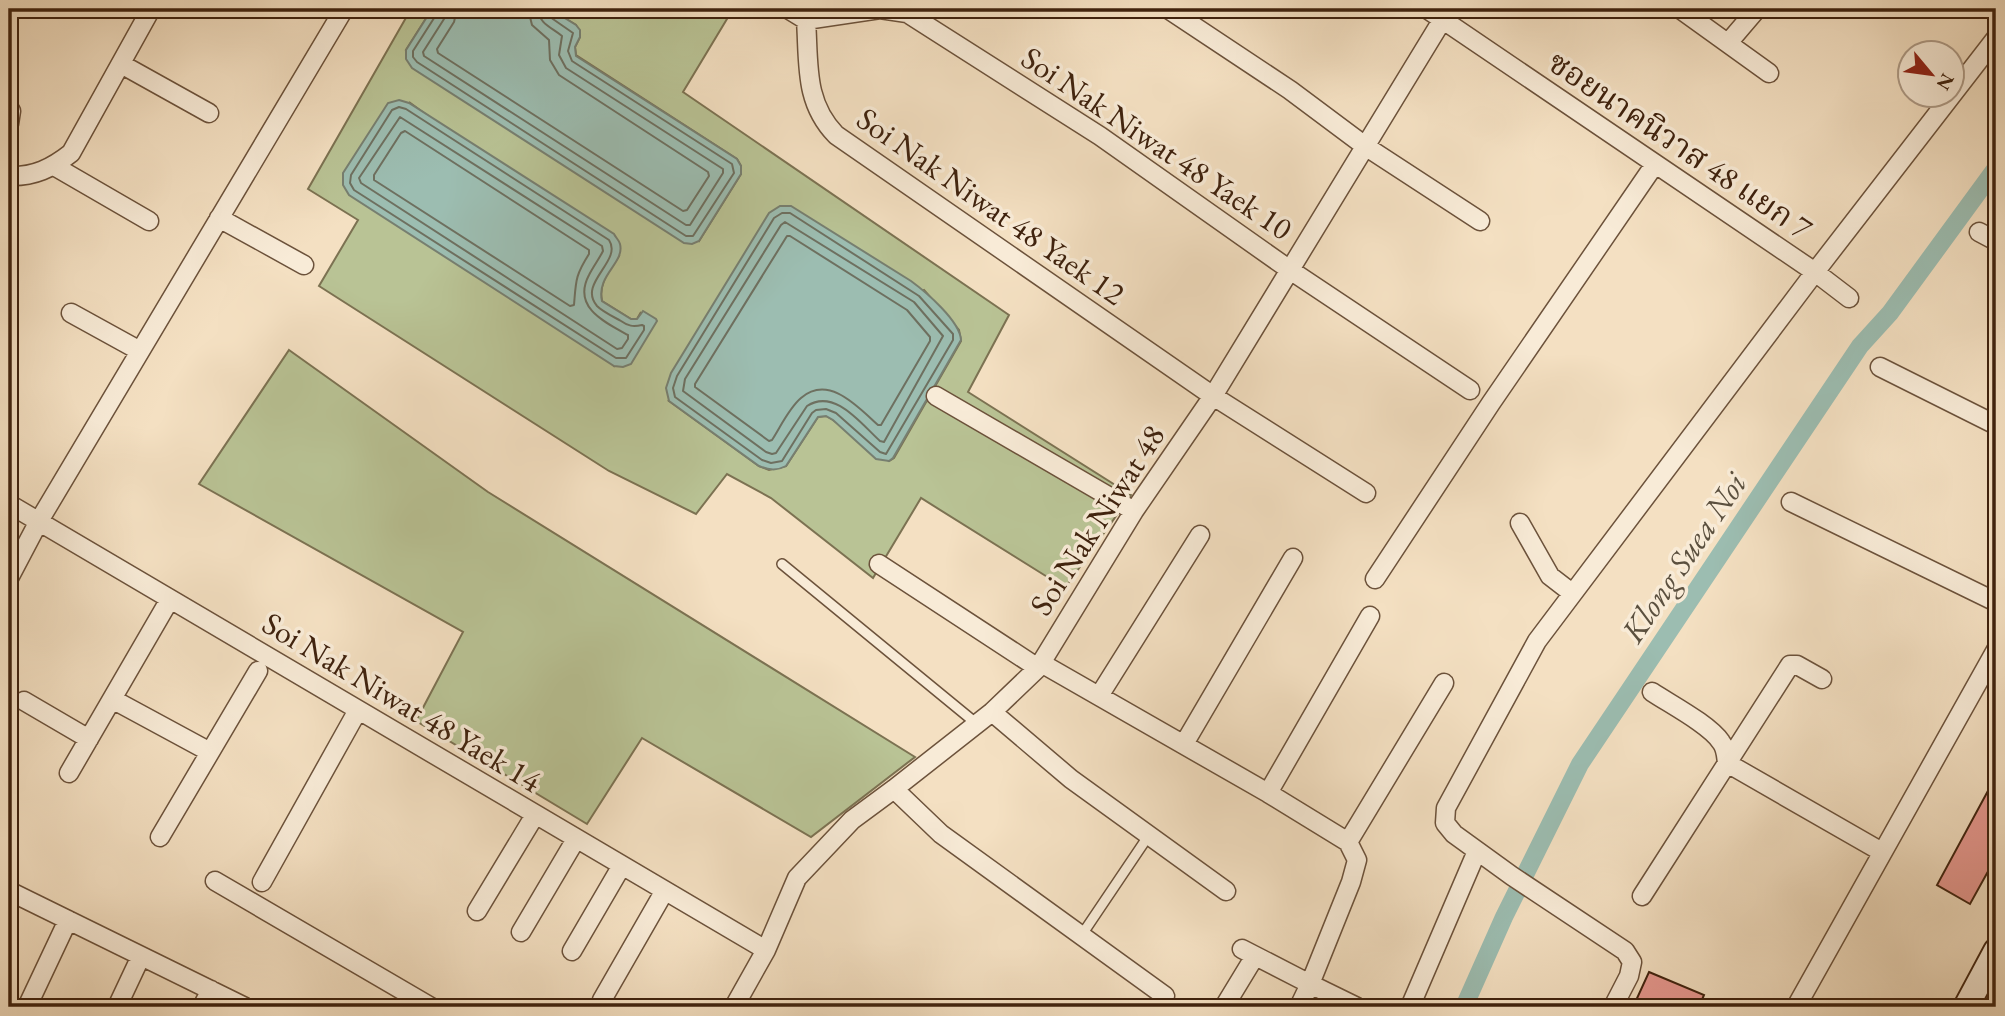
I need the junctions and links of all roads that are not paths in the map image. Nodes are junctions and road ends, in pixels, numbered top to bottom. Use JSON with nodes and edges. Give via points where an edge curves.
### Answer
{"nodes":[{"id":1,"x":151,"y":9,"type":"edge"},
{"id":2,"x":344,"y":9,"type":"edge"},
{"id":3,"x":788,"y":9,"type":"edge"},
{"id":4,"x":1168,"y":9,"type":"edge"},
{"id":5,"x":1427,"y":9,"type":"edge"},
{"id":6,"x":1680,"y":9,"type":"edge"},
{"id":7,"x":1757,"y":9,"type":"edge"},
{"id":8,"x":1446,"y":14,"type":"edge"},
{"id":9,"x":806,"y":20,"type":"junction"},
{"id":10,"x":1996,"y":38,"type":"edge"},
{"id":11,"x":1728,"y":43,"type":"junction"},
{"id":12,"x":121,"y":64,"type":"junction"},
{"id":13,"x":1769,"y":73,"type":"dead end"},
{"id":14,"x":9,"y":108,"type":"edge"},
{"id":15,"x":209,"y":113,"type":"dead end"},
{"id":16,"x":9,"y":124,"type":"edge"},
{"id":17,"x":1365,"y":146,"type":"junction"},
{"id":18,"x":1655,"y":164,"type":"junction"},
{"id":19,"x":54,"y":166,"type":"junction"},
{"id":20,"x":9,"y":176,"type":"edge"},
{"id":21,"x":219,"y":218,"type":"junction"},
{"id":22,"x":149,"y":221,"type":"dead end"},
{"id":23,"x":1480,"y":221,"type":"dead end"},
{"id":24,"x":1979,"y":232,"type":"dead end"},
{"id":25,"x":1996,"y":241,"type":"edge"},
{"id":26,"x":304,"y":265,"type":"dead end"},
{"id":27,"x":1290,"y":270,"type":"junction"},
{"id":28,"x":1815,"y":272,"type":"junction"},
{"id":29,"x":1849,"y":298,"type":"dead end"},
{"id":30,"x":71,"y":313,"type":"dead end"},
{"id":31,"x":140,"y":351,"type":"junction"},
{"id":32,"x":1880,"y":367,"type":"dead end"},
{"id":33,"x":1470,"y":390,"type":"dead end"},
{"id":34,"x":936,"y":396,"type":"dead end"},
{"id":35,"x":1213,"y":396,"type":"junction"},
{"id":36,"x":1996,"y":425,"type":"edge"},
{"id":37,"x":1366,"y":493,"type":"dead end"},
{"id":38,"x":1791,"y":502,"type":"dead end"},
{"id":39,"x":9,"y":504,"type":"edge"},
{"id":40,"x":1134,"y":511,"type":"junction"},
{"id":41,"x":39,"y":522,"type":"junction"},
{"id":42,"x":1520,"y":523,"type":"dead end"},
{"id":43,"x":1200,"y":535,"type":"dead end"},
{"id":44,"x":1293,"y":558,"type":"dead end"},
{"id":45,"x":782,"y":564,"type":"dead end"},
{"id":46,"x":879,"y":564,"type":"dead end"},
{"id":47,"x":9,"y":578,"type":"edge"},
{"id":48,"x":1375,"y":579,"type":"dead end"},
{"id":49,"x":1572,"y":593,"type":"junction"},
{"id":50,"x":170,"y":599,"type":"junction"},
{"id":51,"x":1996,"y":602,"type":"edge"},
{"id":52,"x":1370,"y":616,"type":"dead end"},
{"id":53,"x":1996,"y":650,"type":"edge"},
{"id":54,"x":1040,"y":666,"type":"junction"},
{"id":55,"x":258,"y":671,"type":"dead end"},
{"id":56,"x":1822,"y":679,"type":"dead end"},
{"id":57,"x":1444,"y":683,"type":"dead end"},
{"id":58,"x":1652,"y":692,"type":"dead end"},
{"id":59,"x":1099,"y":696,"type":"junction"},
{"id":60,"x":112,"y":699,"type":"junction"},
{"id":61,"x":24,"y":701,"type":"dead end"},
{"id":62,"x":358,"y":709,"type":"junction"},
{"id":63,"x":992,"y":712,"type":"junction"},
{"id":64,"x":977,"y":724,"type":"junction"},
{"id":65,"x":89,"y":739,"type":"junction"},
{"id":66,"x":1184,"y":744,"type":"junction"},
{"id":67,"x":210,"y":752,"type":"junction"},
{"id":68,"x":1727,"y":763,"type":"junction"},
{"id":69,"x":69,"y":773,"type":"dead end"},
{"id":70,"x":894,"y":789,"type":"junction"},
{"id":71,"x":1268,"y":793,"type":"junction"},
{"id":72,"x":535,"y":815,"type":"junction"},
{"id":73,"x":1149,"y":835,"type":"junction"},
{"id":74,"x":160,"y":837,"type":"dead end"},
{"id":75,"x":576,"y":839,"type":"junction"},
{"id":76,"x":1348,"y":842,"type":"junction"},
{"id":77,"x":1477,"y":851,"type":"junction"},
{"id":78,"x":1882,"y":852,"type":"junction"},
{"id":79,"x":621,"y":867,"type":"junction"},
{"id":80,"x":215,"y":881,"type":"dead end"},
{"id":81,"x":262,"y":882,"type":"dead end"},
{"id":82,"x":1226,"y":891,"type":"dead end"},
{"id":83,"x":9,"y":892,"type":"edge"},
{"id":84,"x":664,"y":892,"type":"junction"},
{"id":85,"x":1642,"y":896,"type":"dead end"},
{"id":86,"x":477,"y":911,"type":"dead end"},
{"id":87,"x":68,"y":920,"type":"junction"},
{"id":88,"x":521,"y":932,"type":"dead end"},
{"id":89,"x":1082,"y":936,"type":"junction"},
{"id":90,"x":766,"y":950,"type":"junction"},
{"id":91,"x":572,"y":951,"type":"dead end"},
{"id":92,"x":1996,"y":951,"type":"edge"},
{"id":93,"x":141,"y":956,"type":"junction"},
{"id":94,"x":1310,"y":984,"type":"junction"},
{"id":95,"x":211,"y":990,"type":"junction"},
{"id":96,"x":1165,"y":996,"type":"dead end"},
{"id":97,"x":602,"y":999,"type":"dead end"},
{"id":98,"x":27,"y":1007,"type":"edge"},
{"id":99,"x":117,"y":1007,"type":"edge"},
{"id":100,"x":202,"y":1007,"type":"edge"},
{"id":101,"x":245,"y":1007,"type":"edge"},
{"id":102,"x":431,"y":1007,"type":"edge"},
{"id":103,"x":734,"y":1007,"type":"edge"},
{"id":104,"x":1224,"y":1007,"type":"edge"},
{"id":105,"x":1299,"y":1007,"type":"edge"},
{"id":106,"x":1357,"y":1007,"type":"edge"},
{"id":107,"x":1410,"y":1007,"type":"edge"},
{"id":108,"x":1613,"y":1007,"type":"edge"},
{"id":109,"x":1796,"y":1007,"type":"edge"},
{"id":110,"x":1966,"y":1007,"type":"edge"}],
"edges":[{"from":1,"to":12,"type":"street"},
{"from":2,"to":21,"type":"street"},
{"from":3,"to":9,"type":"street"},
{"from":4,"to":17,"type":"street"},
{"from":5,"to":8,"type":"street","name":"ซอยนาคนิวาส 48 แยก 7"},
{"from":6,"to":11,"type":"street"},
{"from":7,"to":11,"type":"street"},
{"from":8,"to":17,"type":"street","name":"Soi Nak Niwat 48"},
{"from":8,"to":18,"type":"street","name":"ซอยนาคนิวาส 48 แยก 7"},
{"from":9,"to":27,"type":"street","name":"Soi Nak Niwat 48 Yaek 10","via":[[880,9],[906,13],[1100,136]]},
{"from":9,"to":35,"type":"street","name":"Soi Nak Niwat 48 Yaek 12","via":[[813,100],[836,135]]},
{"from":10,"to":28,"type":"street"},
{"from":11,"to":13,"type":"street"},
{"from":12,"to":15,"type":"street"},
{"from":12,"to":19,"type":"street","via":[[71,153]]},
{"from":14,"to":16,"type":"street"},
{"from":17,"to":23,"type":"street"},
{"from":17,"to":27,"type":"street","name":"Soi Nak Niwat 48"},
{"from":18,"to":28,"type":"street","name":"ซอยนาคนิวาส 48 แยก 7"},
{"from":18,"to":48,"type":"street"},
{"from":19,"to":20,"type":"street","via":[[23,177]]},
{"from":19,"to":22,"type":"street"},
{"from":21,"to":26,"type":"street"},
{"from":21,"to":31,"type":"street"},
{"from":24,"to":25,"type":"street"},
{"from":27,"to":33,"type":"street","name":"Soi Nak Niwat 48 Yaek 10"},
{"from":27,"to":35,"type":"street","name":"Soi Nak Niwat 48"},
{"from":28,"to":29,"type":"street","name":"ซอยนาคนิวาส 48 แยก 7"},
{"from":28,"to":49,"type":"street"},
{"from":30,"to":31,"type":"street"},
{"from":31,"to":41,"type":"street"},
{"from":32,"to":36,"type":"street"},
{"from":34,"to":40,"type":"street"},
{"from":35,"to":37,"type":"street","name":"Soi Nak Niwat 48 Yaek 12"},
{"from":35,"to":40,"type":"street","name":"Soi Nak Niwat 48"},
{"from":38,"to":51,"type":"street"},
{"from":39,"to":41,"type":"street","name":"Soi Nak Niwat 48 Yaek 14"},
{"from":40,"to":54,"type":"street","name":"Soi Nak Niwat 48"},
{"from":41,"to":47,"type":"street"},
{"from":41,"to":50,"type":"street","name":"Soi Nak Niwat 48 Yaek 14"},
{"from":42,"to":49,"type":"street","via":[[1550,576]]},
{"from":43,"to":59,"type":"street"},
{"from":44,"to":66,"type":"street"},
{"from":45,"to":64,"type":"lane"},
{"from":46,"to":54,"type":"street"},
{"from":49,"to":77,"type":"street","via":[[1537,641],[1447,808],[1445,823]]},
{"from":50,"to":60,"type":"street"},
{"from":50,"to":62,"type":"street","name":"Soi Nak Niwat 48 Yaek 14"},
{"from":52,"to":71,"type":"street"},
{"from":53,"to":78,"type":"street"},
{"from":54,"to":59,"type":"street"},
{"from":54,"to":63,"type":"street","name":"Soi Nak Niwat 48"},
{"from":55,"to":67,"type":"street"},
{"from":56,"to":68,"type":"street","via":[[1790,665]]},
{"from":57,"to":76,"type":"street"},
{"from":58,"to":68,"type":"street","via":[[1720,739]]},
{"from":59,"to":66,"type":"street"},
{"from":60,"to":65,"type":"street"},
{"from":60,"to":67,"type":"street"},
{"from":61,"to":65,"type":"street"},
{"from":62,"to":72,"type":"street","name":"Soi Nak Niwat 48 Yaek 14"},
{"from":62,"to":81,"type":"street"},
{"from":63,"to":64,"type":"street","name":"Soi Nak Niwat 48"},
{"from":63,"to":73,"type":"street","via":[[1071,779]]},
{"from":64,"to":70,"type":"street","name":"Soi Nak Niwat 48"},
{"from":65,"to":69,"type":"street"},
{"from":66,"to":71,"type":"street"},
{"from":67,"to":74,"type":"street"},
{"from":68,"to":78,"type":"street"},
{"from":68,"to":85,"type":"street"},
{"from":70,"to":89,"type":"street","via":[[941,834]]},
{"from":70,"to":90,"type":"street","name":"Soi Nak Niwat 48","via":[[852,820],[797,878]]},
{"from":71,"to":76,"type":"street"},
{"from":72,"to":75,"type":"street","name":"Soi Nak Niwat 48 Yaek 14"},
{"from":72,"to":86,"type":"street"},
{"from":73,"to":82,"type":"street"},
{"from":73,"to":89,"type":"lane"},
{"from":75,"to":79,"type":"street","name":"Soi Nak Niwat 48 Yaek 14"},
{"from":75,"to":88,"type":"street"},
{"from":76,"to":94,"type":"street","via":[[1357,860]]},
{"from":77,"to":107,"type":"street"},
{"from":77,"to":108,"type":"street","via":[[1625,951],[1632,962]]},
{"from":78,"to":109,"type":"street"},
{"from":79,"to":84,"type":"street","name":"Soi Nak Niwat 48 Yaek 14"},
{"from":79,"to":91,"type":"street"},
{"from":80,"to":102,"type":"street"},
{"from":83,"to":87,"type":"street"},
{"from":84,"to":90,"type":"street","name":"Soi Nak Niwat 48 Yaek 14"},
{"from":84,"to":97,"type":"street"},
{"from":87,"to":93,"type":"street"},
{"from":87,"to":98,"type":"street"},
{"from":89,"to":96,"type":"street"},
{"from":90,"to":103,"type":"street","name":"Soi Nak Niwat 48"},
{"from":92,"to":110,"type":"main road"},
{"from":93,"to":95,"type":"street"},
{"from":93,"to":99,"type":"street"},
{"from":94,"to":104,"type":"street","via":[[1248,952]]},
{"from":94,"to":105,"type":"street"},
{"from":94,"to":106,"type":"street"},
{"from":95,"to":100,"type":"street"},
{"from":95,"to":101,"type":"street"}]}
